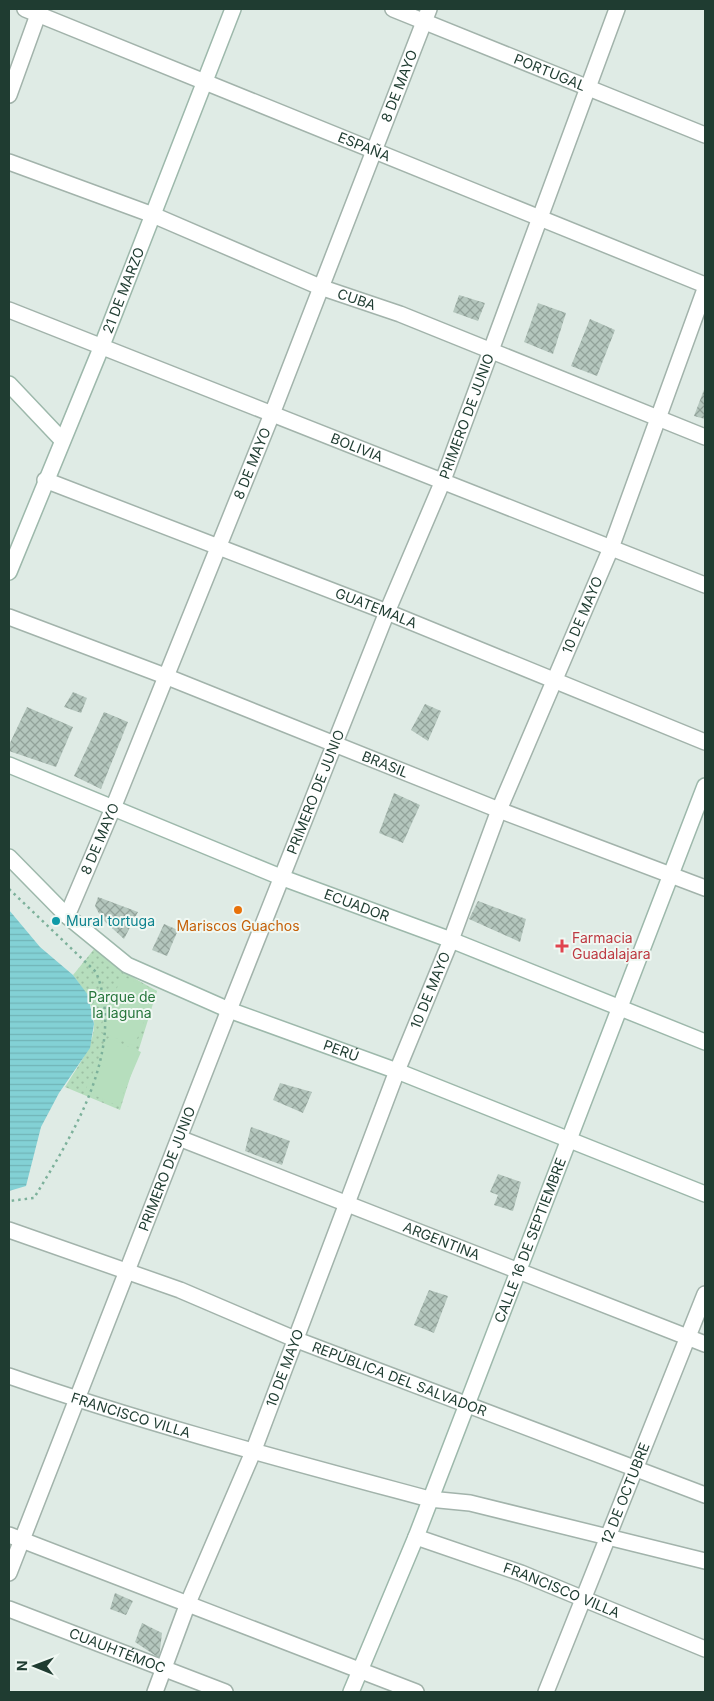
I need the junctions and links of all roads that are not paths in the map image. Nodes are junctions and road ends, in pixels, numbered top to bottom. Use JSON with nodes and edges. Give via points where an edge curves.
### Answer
{"nodes":[{"id":1,"x":233,"y":9,"type":"edge"},
{"id":2,"x":393,"y":9,"type":"edge"},
{"id":3,"x":617,"y":9,"type":"edge"},
{"id":4,"x":35,"y":11,"type":"edge"},
{"id":5,"x":427,"y":15,"type":"edge"},
{"id":6,"x":204,"y":82,"type":"junction"},
{"id":7,"x":586,"y":88,"type":"junction"},
{"id":8,"x":9,"y":95,"type":"edge"},
{"id":9,"x":705,"y":135,"type":"edge"},
{"id":10,"x":374,"y":150,"type":"junction"},
{"id":11,"x":9,"y":162,"type":"edge"},
{"id":12,"x":153,"y":215,"type":"junction"},
{"id":13,"x":539,"y":216,"type":"junction"},
{"id":14,"x":705,"y":285,"type":"edge"},
{"id":15,"x":320,"y":287,"type":"junction"},
{"id":16,"x":705,"y":289,"type":"edge"},
{"id":17,"x":9,"y":310,"type":"edge"},
{"id":18,"x":101,"y":348,"type":"junction"},
{"id":19,"x":490,"y":350,"type":"junction"},
{"id":20,"x":9,"y":384,"type":"edge"},
{"id":21,"x":272,"y":414,"type":"junction"},
{"id":22,"x":658,"y":419,"type":"junction"},
{"id":23,"x":705,"y":437,"type":"edge"},
{"id":24,"x":62,"y":440,"type":"junction"},
{"id":25,"x":45,"y":480,"type":"junction"},
{"id":26,"x":442,"y":482,"type":"junction"},
{"id":27,"x":217,"y":548,"type":"junction"},
{"id":28,"x":611,"y":548,"type":"junction"},
{"id":29,"x":9,"y":572,"type":"edge"},
{"id":30,"x":705,"y":585,"type":"edge"},
{"id":31,"x":387,"y":612,"type":"junction"},
{"id":32,"x":9,"y":617,"type":"edge"},
{"id":33,"x":165,"y":676,"type":"junction"},
{"id":34,"x":554,"y":680,"type":"junction"},
{"id":35,"x":705,"y":742,"type":"edge"},
{"id":36,"x":336,"y":744,"type":"junction"},
{"id":37,"x":9,"y":765,"type":"edge"},
{"id":38,"x":705,"y":786,"type":"edge"},
{"id":39,"x":113,"y":808,"type":"junction"},
{"id":40,"x":499,"y":810,"type":"junction"},
{"id":41,"x":9,"y":857,"type":"edge"},
{"id":42,"x":671,"y":874,"type":"junction"},
{"id":43,"x":283,"y":878,"type":"junction"},
{"id":44,"x":705,"y":888,"type":"edge"},
{"id":45,"x":67,"y":916,"type":"junction"},
{"id":46,"x":451,"y":940,"type":"junction"},
{"id":47,"x":620,"y":1009,"type":"junction"},
{"id":48,"x":229,"y":1010,"type":"junction"},
{"id":49,"x":705,"y":1042,"type":"edge"},
{"id":50,"x":397,"y":1071,"type":"junction"},
{"id":51,"x":179,"y":1138,"type":"junction"},
{"id":52,"x":569,"y":1140,"type":"junction"},
{"id":53,"x":705,"y":1194,"type":"edge"},
{"id":54,"x":348,"y":1204,"type":"junction"},
{"id":55,"x":9,"y":1230,"type":"edge"},
{"id":56,"x":126,"y":1272,"type":"junction"},
{"id":57,"x":517,"y":1272,"type":"junction"},
{"id":58,"x":705,"y":1294,"type":"edge"},
{"id":59,"x":688,"y":1337,"type":"junction"},
{"id":60,"x":297,"y":1340,"type":"junction"},
{"id":61,"x":705,"y":1344,"type":"edge"},
{"id":62,"x":9,"y":1376,"type":"edge"},
{"id":63,"x":77,"y":1400,"type":"junction"},
{"id":64,"x":467,"y":1405,"type":"junction"},
{"id":65,"x":253,"y":1452,"type":"junction"},
{"id":66,"x":635,"y":1467,"type":"junction"},
{"id":67,"x":705,"y":1495,"type":"edge"},
{"id":68,"x":430,"y":1499,"type":"junction"},
{"id":69,"x":16,"y":1537,"type":"edge"},
{"id":70,"x":416,"y":1537,"type":"junction"},
{"id":71,"x":607,"y":1538,"type":"junction"},
{"id":72,"x":705,"y":1561,"type":"edge"},
{"id":73,"x":9,"y":1573,"type":"edge"},
{"id":74,"x":583,"y":1600,"type":"junction"},
{"id":75,"x":188,"y":1603,"type":"junction"},
{"id":76,"x":9,"y":1609,"type":"edge"},
{"id":77,"x":705,"y":1648,"type":"edge"},
{"id":78,"x":164,"y":1669,"type":"junction"},
{"id":79,"x":360,"y":1670,"type":"junction"},
{"id":80,"x":155,"y":1692,"type":"edge"},
{"id":81,"x":225,"y":1692,"type":"edge"},
{"id":82,"x":351,"y":1692,"type":"edge"},
{"id":83,"x":416,"y":1692,"type":"edge"},
{"id":84,"x":546,"y":1692,"type":"edge"}],
"edges":[{"from":1,"to":6,"type":"street","name":"21 DE MARZO"},
{"from":2,"to":5,"type":"street","name":"PORTUGAL"},
{"from":3,"to":7,"type":"street","name":"PRIMERO DE JUNIO"},
{"from":4,"to":6,"type":"street","name":"ESPAÑA"},
{"from":4,"to":8,"type":"street"},
{"from":5,"to":7,"type":"street","name":"PORTUGAL"},
{"from":5,"to":10,"type":"street","name":"8 DE MAYO"},
{"from":6,"to":10,"type":"street","name":"ESPAÑA"},
{"from":6,"to":12,"type":"street","name":"21 DE MARZO"},
{"from":7,"to":9,"type":"street","name":"PORTUGAL"},
{"from":7,"to":13,"type":"street","name":"PRIMERO DE JUNIO"},
{"from":10,"to":13,"type":"street","name":"ESPAÑA"},
{"from":10,"to":15,"type":"street","name":"8 DE MAYO"},
{"from":11,"to":12,"type":"street","name":"CUBA"},
{"from":12,"to":15,"type":"street","name":"CUBA"},
{"from":12,"to":18,"type":"street","name":"21 DE MARZO"},
{"from":13,"to":14,"type":"street","name":"ESPAÑA"},
{"from":13,"to":19,"type":"street","name":"PRIMERO DE JUNIO"},
{"from":15,"to":19,"type":"street","name":"CUBA"},
{"from":15,"to":21,"type":"street","name":"8 DE MAYO"},
{"from":16,"to":22,"type":"street","name":"10 DE MAYO"},
{"from":17,"to":18,"type":"street","name":"BOLIVIA"},
{"from":18,"to":21,"type":"street","name":"BOLIVIA"},
{"from":18,"to":24,"type":"street","name":"21 DE MARZO"},
{"from":19,"to":22,"type":"street","name":"CUBA"},
{"from":19,"to":26,"type":"street","name":"PRIMERO DE JUNIO"},
{"from":20,"to":24,"type":"street"},
{"from":21,"to":26,"type":"street","name":"BOLIVIA"},
{"from":21,"to":27,"type":"street","name":"8 DE MAYO"},
{"from":22,"to":23,"type":"street","name":"CUBA"},
{"from":22,"to":28,"type":"street","name":"10 DE MAYO"},
{"from":24,"to":25,"type":"street","name":"21 DE MARZO"},
{"from":25,"to":27,"type":"street","name":"GUATEMALA"},
{"from":25,"to":29,"type":"street","name":"21 DE MARZO"},
{"from":26,"to":28,"type":"street","name":"BOLIVIA"},
{"from":26,"to":31,"type":"street","name":"PRIMERO DE JUNIO"},
{"from":27,"to":31,"type":"street","name":"GUATEMALA"},
{"from":27,"to":33,"type":"street","name":"8 DE MAYO"},
{"from":28,"to":30,"type":"street","name":"BOLIVIA"},
{"from":28,"to":34,"type":"street","name":"10 DE MAYO"},
{"from":31,"to":34,"type":"street","name":"GUATEMALA"},
{"from":31,"to":36,"type":"street","name":"PRIMERO DE JUNIO"},
{"from":32,"to":33,"type":"street","name":"BRASIL"},
{"from":33,"to":36,"type":"street","name":"BRASIL"},
{"from":33,"to":39,"type":"street","name":"8 DE MAYO"},
{"from":34,"to":35,"type":"street","name":"GUATEMALA"},
{"from":34,"to":40,"type":"street","name":"10 DE MAYO"},
{"from":36,"to":40,"type":"street","name":"BRASIL"},
{"from":36,"to":43,"type":"street","name":"PRIMERO DE JUNIO"},
{"from":37,"to":39,"type":"street","name":"ECUADOR"},
{"from":38,"to":42,"type":"street","name":"CALLE 16 DE SEPTIEMBRE"},
{"from":39,"to":43,"type":"street","name":"ECUADOR"},
{"from":39,"to":45,"type":"street","name":"8 DE MAYO"},
{"from":40,"to":42,"type":"street","name":"BRASIL"},
{"from":40,"to":46,"type":"street","name":"10 DE MAYO"},
{"from":41,"to":45,"type":"street","name":"PERÚ"},
{"from":42,"to":44,"type":"street","name":"BRASIL"},
{"from":42,"to":47,"type":"street","name":"CALLE 16 DE SEPTIEMBRE"},
{"from":43,"to":46,"type":"street","name":"ECUADOR"},
{"from":43,"to":48,"type":"street","name":"PRIMERO DE JUNIO"},
{"from":45,"to":48,"type":"street","name":"PERÚ","via":[[127,965]]},
{"from":46,"to":47,"type":"street","name":"ECUADOR"},
{"from":46,"to":50,"type":"street","name":"10 DE MAYO"},
{"from":47,"to":49,"type":"street","name":"ECUADOR"},
{"from":47,"to":52,"type":"street","name":"CALLE 16 DE SEPTIEMBRE"},
{"from":48,"to":50,"type":"street","name":"PERÚ"},
{"from":48,"to":51,"type":"street","name":"PRIMERO DE JUNIO"},
{"from":50,"to":52,"type":"street","name":"PERÚ"},
{"from":50,"to":54,"type":"street","name":"10 DE MAYO"},
{"from":51,"to":54,"type":"street","name":"ARGENTINA"},
{"from":51,"to":56,"type":"street","name":"PRIMERO DE JUNIO"},
{"from":52,"to":53,"type":"street","name":"PERÚ"},
{"from":52,"to":57,"type":"street","name":"CALLE 16 DE SEPTIEMBRE"},
{"from":54,"to":57,"type":"street","name":"ARGENTINA"},
{"from":54,"to":60,"type":"street","name":"10 DE MAYO"},
{"from":55,"to":56,"type":"street","name":"REPÚBLICA DEL SALVADOR"},
{"from":56,"to":60,"type":"street","name":"REPÚBLICA DEL SALVADOR","via":[[180,1290]]},
{"from":56,"to":63,"type":"street","name":"PRIMERO DE JUNIO"},
{"from":57,"to":59,"type":"street","name":"ARGENTINA"},
{"from":57,"to":64,"type":"street","name":"CALLE 16 DE SEPTIEMBRE"},
{"from":58,"to":59,"type":"street","name":"12 DE OCTUBRE"},
{"from":59,"to":61,"type":"street","name":"ARGENTINA"},
{"from":59,"to":66,"type":"street","name":"12 DE OCTUBRE"},
{"from":60,"to":64,"type":"street","name":"REPÚBLICA DEL SALVADOR"},
{"from":60,"to":65,"type":"street","name":"10 DE MAYO"},
{"from":62,"to":63,"type":"street","name":"FRANCISCO VILLA"},
{"from":63,"to":65,"type":"street","name":"FRANCISCO VILLA"},
{"from":63,"to":69,"type":"street","name":"PRIMERO DE JUNIO"},
{"from":64,"to":66,"type":"street","name":"REPÚBLICA DEL SALVADOR"},
{"from":64,"to":68,"type":"street","name":"CALLE 16 DE SEPTIEMBRE"},
{"from":65,"to":68,"type":"street","name":"FRANCISCO VILLA"},
{"from":65,"to":75,"type":"street","name":"10 DE MAYO"},
{"from":66,"to":67,"type":"street","name":"REPÚBLICA DEL SALVADOR"},
{"from":66,"to":71,"type":"street","name":"12 DE OCTUBRE"},
{"from":68,"to":70,"type":"street","name":"CALLE 16 DE SEPTIEMBRE"},
{"from":68,"to":71,"type":"street","name":"FRANCISCO VILLA","via":[[470,1503]]},
{"from":69,"to":73,"type":"street","name":"PRIMERO DE JUNIO"},
{"from":69,"to":75,"type":"street"},
{"from":70,"to":74,"type":"street","name":"FRANCISCO VILLA"},
{"from":70,"to":79,"type":"street","name":"CALLE 16 DE SEPTIEMBRE"},
{"from":71,"to":72,"type":"street","name":"FRANCISCO VILLA"},
{"from":71,"to":74,"type":"street","name":"12 DE OCTUBRE"},
{"from":74,"to":77,"type":"street","name":"FRANCISCO VILLA"},
{"from":74,"to":84,"type":"street","name":"12 DE OCTUBRE"},
{"from":75,"to":78,"type":"street","name":"10 DE MAYO"},
{"from":75,"to":79,"type":"street"},
{"from":76,"to":78,"type":"street","name":"CUAUHTÉMOC"},
{"from":78,"to":80,"type":"street","name":"10 DE MAYO"},
{"from":78,"to":81,"type":"street","name":"CUAUHTÉMOC"},
{"from":79,"to":82,"type":"street","name":"CALLE 16 DE SEPTIEMBRE"},
{"from":79,"to":83,"type":"street"}]}
